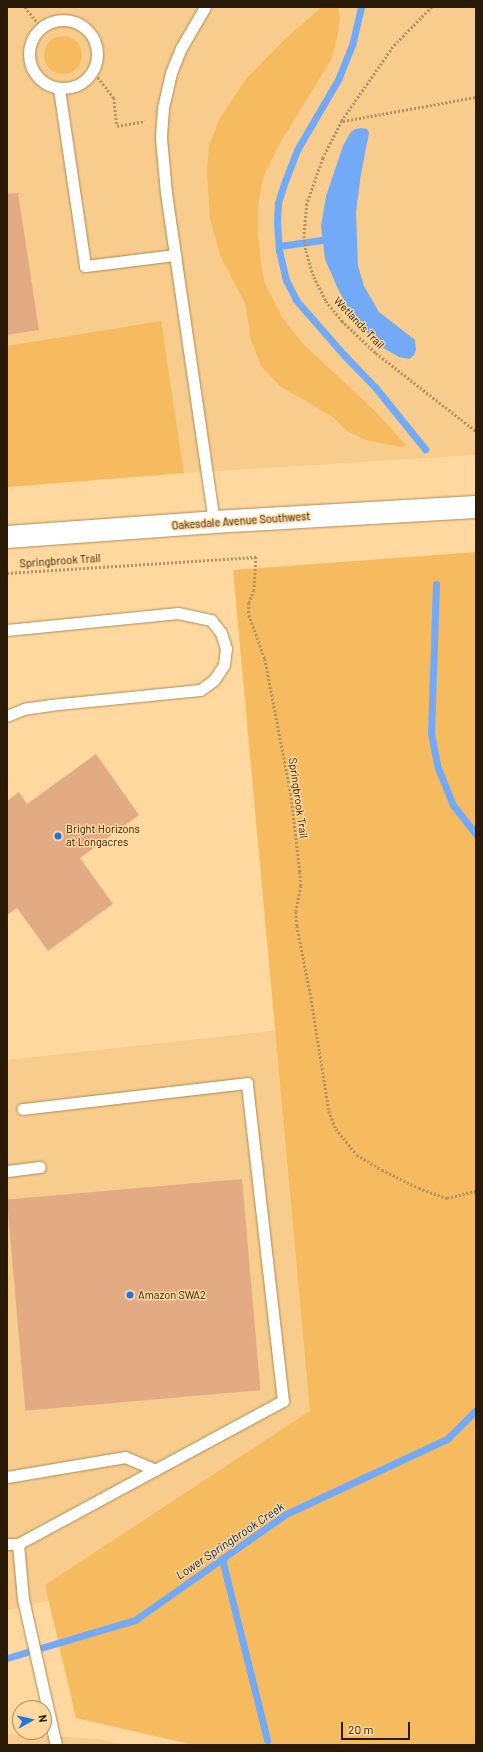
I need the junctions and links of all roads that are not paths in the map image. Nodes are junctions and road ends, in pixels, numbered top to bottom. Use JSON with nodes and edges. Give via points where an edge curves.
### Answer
{"nodes":[{"id":1,"x":205,"y":7,"type":"edge"},
{"id":2,"x":59,"y":89,"type":"junction"},
{"id":3,"x":175,"y":255,"type":"junction"},
{"id":4,"x":476,"y":507,"type":"edge"},
{"id":5,"x":214,"y":522,"type":"junction"},
{"id":6,"x":7,"y":537,"type":"edge"},
{"id":7,"x":7,"y":630,"type":"edge"},
{"id":8,"x":7,"y":716,"type":"edge"},
{"id":9,"x":23,"y":1109,"type":"dead end"},
{"id":10,"x":40,"y":1167,"type":"dead end"},
{"id":11,"x":7,"y":1171,"type":"edge"},
{"id":12,"x":155,"y":1470,"type":"junction"},
{"id":13,"x":7,"y":1477,"type":"edge"},
{"id":14,"x":7,"y":1544,"type":"edge"},
{"id":15,"x":18,"y":1544,"type":"junction"},
{"id":16,"x":56,"y":1745,"type":"edge"}],
"edges":[{"from":1,"to":3,"type":"lane","via":[[181,48],[171,73],[163,108],[161,155]]},
{"from":2,"to":2,"type":"lane","via":[[73,88],[85,81],[93,71],[97,58],[96,44],[89,32],[79,24],[66,20],[53,21],[41,27],[32,38],[28,51],[29,64],[36,76],[46,85]]},
{"from":2,"to":3,"type":"lane","via":[[85,266]]},
{"from":3,"to":5,"type":"lane"},
{"from":4,"to":5,"type":"street","name":"Oakesdale Avenue Southwest"},
{"from":5,"to":6,"type":"street","name":"Oakesdale Avenue Southwest"},
{"from":7,"to":8,"type":"lane","via":[[178,613],[211,620],[221,632],[226,648],[224,664],[214,680],[200,690],[52,705],[24,709]]},
{"from":9,"to":12,"type":"lane","via":[[247,1083],[283,1400]]},
{"from":10,"to":11,"type":"lane"},
{"from":12,"to":13,"type":"lane","via":[[125,1457]]},
{"from":12,"to":15,"type":"lane"},
{"from":14,"to":15,"type":"lane"},
{"from":15,"to":16,"type":"lane","via":[[22,1599]]}]}
